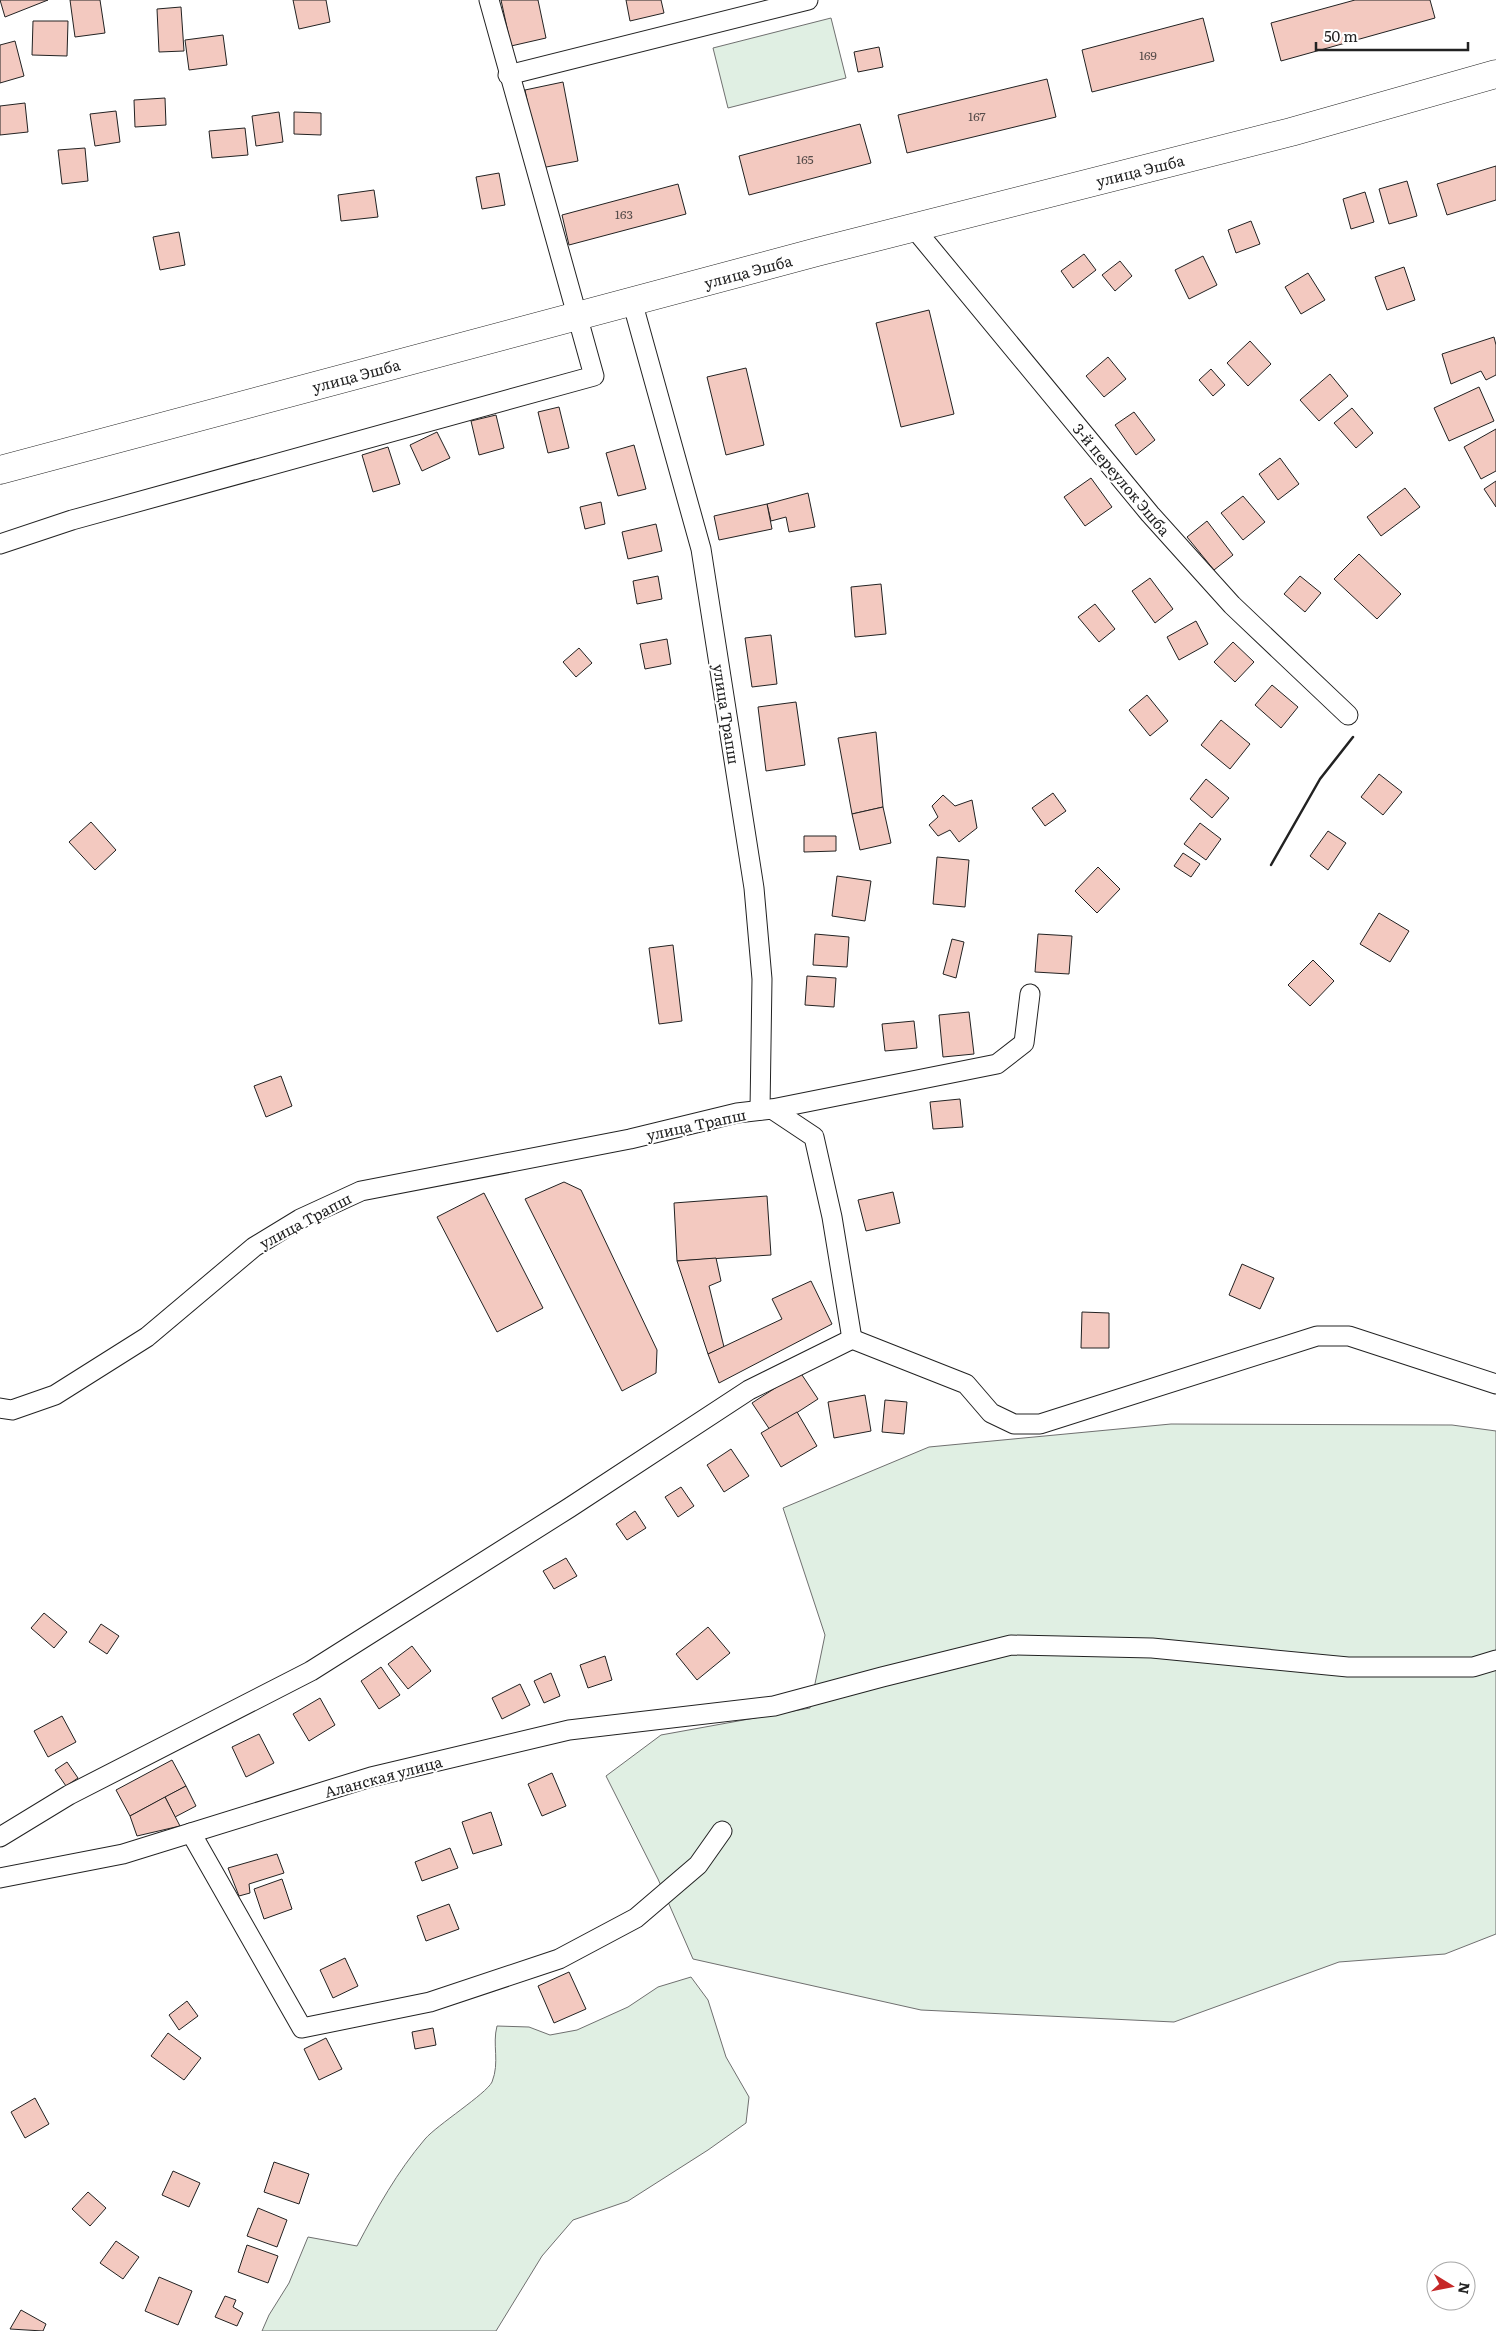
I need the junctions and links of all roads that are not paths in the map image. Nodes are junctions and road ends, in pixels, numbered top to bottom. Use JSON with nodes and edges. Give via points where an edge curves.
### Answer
{"nodes":[{"id":1,"x":489,"y":0,"type":"edge"},
{"id":2,"x":808,"y":0,"type":"edge"},
{"id":3,"x":1496,"y":74,"type":"edge"},
{"id":4,"x":508,"y":75,"type":"junction"},
{"id":5,"x":914,"y":228,"type":"junction"},
{"id":6,"x":632,"y":301,"type":"junction"},
{"id":7,"x":578,"y":317,"type":"junction"},
{"id":8,"x":0,"y":470,"type":"edge"},
{"id":9,"x":0,"y":544,"type":"edge"},
{"id":10,"x":1348,"y":715,"type":"dead end"},
{"id":11,"x":1030,"y":994,"type":"dead end"},
{"id":12,"x":766,"y":1109,"type":"junction"},
{"id":13,"x":852,"y":1339,"type":"junction"},
{"id":14,"x":1496,"y":1384,"type":"edge"},
{"id":15,"x":0,"y":1408,"type":"edge"},
{"id":16,"x":1496,"y":1660,"type":"edge"},
{"id":17,"x":722,"y":1831,"type":"dead end"},
{"id":18,"x":191,"y":1833,"type":"junction"},
{"id":19,"x":0,"y":1836,"type":"edge"},
{"id":20,"x":0,"y":1878,"type":"edge"}],
"edges":[{"from":1,"to":4,"type":"street"},
{"from":2,"to":4,"type":"street"},
{"from":3,"to":5,"type":"highway","name":"улица Эшба","via":[[1291,132]]},
{"from":4,"to":7,"type":"street"},
{"from":5,"to":6,"type":"highway","name":"улица Эшба"},
{"from":5,"to":10,"type":"street","name":"3-й переулок Эшба","via":[[1150,514],[1232,605]]},
{"from":6,"to":7,"type":"highway","name":"улица Эшба"},
{"from":6,"to":12,"type":"street","name":"улица Трапш","via":[[701,549],[754,888],[762,979]]},
{"from":7,"to":8,"type":"highway","name":"улица Эшба"},
{"from":7,"to":9,"type":"street","via":[[594,376],[72,520]]},
{"from":11,"to":12,"type":"street","via":[[1024,1043],[997,1064]]},
{"from":12,"to":13,"type":"street","via":[[814,1137],[832,1217]]},
{"from":12,"to":15,"type":"street","name":"улица Трапш","via":[[361,1191],[300,1219],[254,1247],[148,1337],[55,1395],[12,1410]]},
{"from":13,"to":14,"type":"street","via":[[966,1384],[991,1413],[1014,1424],[1040,1424],[1317,1336],[1349,1336]]},
{"from":13,"to":19,"type":"street","via":[[749,1390],[311,1671],[69,1795]]},
{"from":16,"to":18,"type":"street","name":"Аланская улица","via":[[1472,1667],[1348,1667],[1152,1648],[1012,1645],[774,1706],[569,1730],[371,1777]]},
{"from":17,"to":18,"type":"street","via":[[698,1865],[636,1918],[559,1959],[430,2002],[302,2028]]},
{"from":18,"to":20,"type":"street","name":"Аланская улица","via":[[123,1854]]}]}
